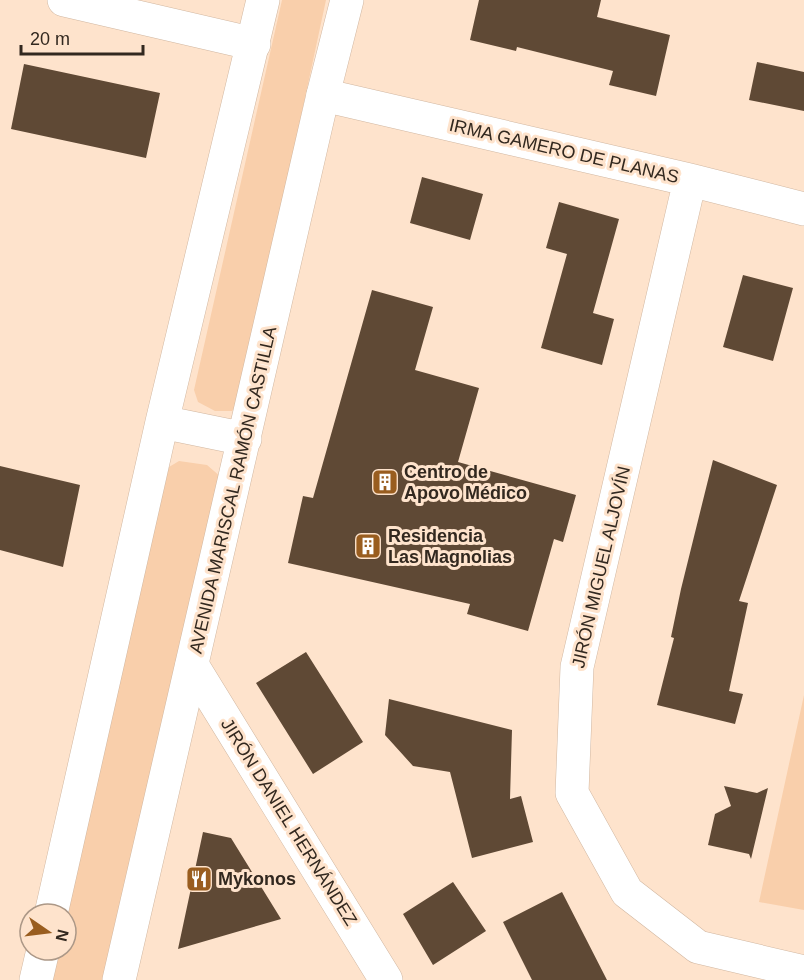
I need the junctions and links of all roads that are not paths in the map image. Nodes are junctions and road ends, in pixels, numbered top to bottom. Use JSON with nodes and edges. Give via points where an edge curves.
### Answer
{"nodes":[{"id":1,"x":64,"y":0,"type":"edge"},
{"id":2,"x":263,"y":0,"type":"edge"},
{"id":3,"x":347,"y":0,"type":"edge"},
{"id":4,"x":254,"y":44,"type":"junction"},
{"id":5,"x":323,"y":95,"type":"junction"},
{"id":6,"x":690,"y":180,"type":"junction"},
{"id":7,"x":804,"y":209,"type":"edge"},
{"id":8,"x":162,"y":422,"type":"junction"},
{"id":9,"x":245,"y":439,"type":"junction"},
{"id":10,"x":192,"y":665,"type":"junction"},
{"id":11,"x":54,"y":902,"type":"edge"},
{"id":12,"x":40,"y":962,"type":"edge"},
{"id":13,"x":804,"y":972,"type":"edge"},
{"id":14,"x":36,"y":980,"type":"edge"},
{"id":15,"x":119,"y":980,"type":"edge"},
{"id":16,"x":386,"y":980,"type":"edge"}],
"edges":[{"from":1,"to":4,"type":"main road"},
{"from":2,"to":4,"type":"main road"},
{"from":3,"to":5,"type":"main road","name":"AVENIDA MARISCAL RAMÓN CASTILLA"},
{"from":4,"to":8,"type":"main road"},
{"from":5,"to":6,"type":"main road","name":"IRMA GAMERO DE PLANAS"},
{"from":5,"to":9,"type":"main road","name":"AVENIDA MARISCAL RAMÓN CASTILLA"},
{"from":6,"to":7,"type":"main road","name":"IRMA GAMERO DE PLANAS"},
{"from":6,"to":13,"type":"main road","name":"JIRÓN MIGUEL ALJOVÍN","via":[[577,667],[572,793],[627,892],[698,947]]},
{"from":8,"to":9,"type":"main road"},
{"from":8,"to":11,"type":"main road"},
{"from":9,"to":10,"type":"main road","name":"AVENIDA MARISCAL RAMÓN CASTILLA"},
{"from":10,"to":15,"type":"main road","name":"AVENIDA MARISCAL RAMÓN CASTILLA"},
{"from":10,"to":16,"type":"main road","name":"JIRÓN DANIEL HERNÁNDEZ"},
{"from":12,"to":14,"type":"main road"}]}
